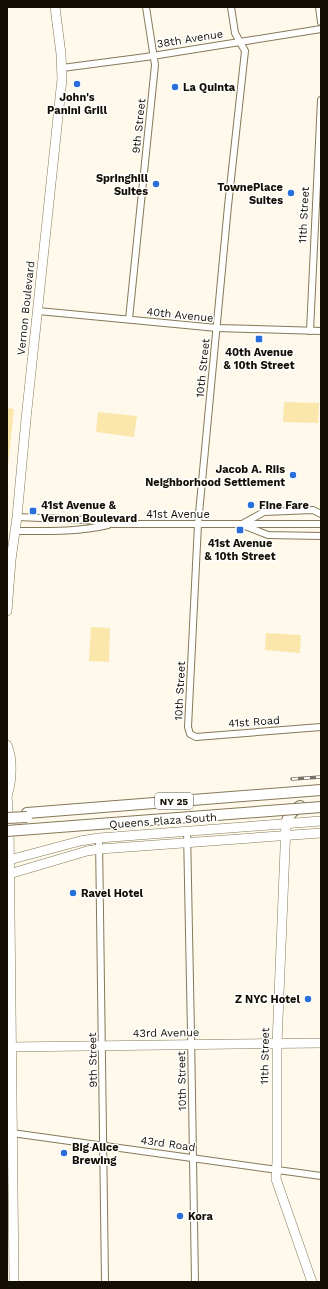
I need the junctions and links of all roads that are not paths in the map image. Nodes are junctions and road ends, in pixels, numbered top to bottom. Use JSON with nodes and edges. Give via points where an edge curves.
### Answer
{"nodes":[{"id":1,"x":55,"y":7,"type":"edge"},
{"id":2,"x":146,"y":7,"type":"edge"},
{"id":3,"x":231,"y":7,"type":"edge"},
{"id":4,"x":319,"y":7,"type":"edge"},
{"id":5,"x":321,"y":22,"type":"edge"},
{"id":6,"x":321,"y":29,"type":"edge"},
{"id":7,"x":240,"y":42,"type":"junction"},
{"id":8,"x":153,"y":55,"type":"junction"},
{"id":9,"x":62,"y":68,"type":"junction"},
{"id":10,"x":321,"y":100,"type":"edge"},
{"id":11,"x":38,"y":311,"type":"junction"},
{"id":12,"x":129,"y":319,"type":"junction"},
{"id":13,"x":217,"y":328,"type":"junction"},
{"id":14,"x":310,"y":331,"type":"junction"},
{"id":15,"x":321,"y":331,"type":"edge"},
{"id":16,"x":321,"y":514,"type":"edge"},
{"id":17,"x":17,"y":517,"type":"junction"},
{"id":18,"x":113,"y":524,"type":"junction"},
{"id":19,"x":198,"y":524,"type":"junction"},
{"id":20,"x":242,"y":524,"type":"junction"},
{"id":21,"x":321,"y":524,"type":"edge"},
{"id":22,"x":16,"y":531,"type":"junction"},
{"id":23,"x":321,"y":536,"type":"edge"},
{"id":24,"x":7,"y":612,"type":"edge"},
{"id":25,"x":321,"y":727,"type":"edge"},
{"id":26,"x":190,"y":734,"type":"joint"},
{"id":27,"x":7,"y":745,"type":"edge"},
{"id":28,"x":321,"y":790,"type":"edge"},
{"id":29,"x":321,"y":795,"type":"edge"},
{"id":30,"x":7,"y":796,"type":"edge"},
{"id":31,"x":321,"y":805,"type":"edge"},
{"id":32,"x":7,"y":814,"type":"edge"},
{"id":33,"x":27,"y":815,"type":"junction"},
{"id":34,"x":7,"y":818,"type":"edge"},
{"id":35,"x":321,"y":821,"type":"edge"},
{"id":36,"x":286,"y":824,"type":"junction"},
{"id":37,"x":7,"y":827,"type":"edge"},
{"id":38,"x":7,"y":831,"type":"edge"},
{"id":39,"x":187,"y":831,"type":"junction"},
{"id":40,"x":321,"y":833,"type":"edge"},
{"id":41,"x":286,"y":836,"type":"junction"},
{"id":42,"x":99,"y":838,"type":"junction"},
{"id":43,"x":188,"y":843,"type":"junction"},
{"id":44,"x":100,"y":849,"type":"junction"},
{"id":45,"x":9,"y":860,"type":"junction"},
{"id":46,"x":9,"y":874,"type":"junction"},
{"id":47,"x":321,"y":1043,"type":"edge"},
{"id":48,"x":277,"y":1044,"type":"junction"},
{"id":49,"x":192,"y":1045,"type":"junction"},
{"id":50,"x":102,"y":1046,"type":"junction"},
{"id":51,"x":11,"y":1047,"type":"junction"},
{"id":52,"x":12,"y":1133,"type":"junction"},
{"id":53,"x":104,"y":1146,"type":"junction"},
{"id":54,"x":193,"y":1158,"type":"junction"},
{"id":55,"x":276,"y":1170,"type":"junction"},
{"id":56,"x":321,"y":1176,"type":"edge"},
{"id":57,"x":14,"y":1282,"type":"edge"},
{"id":58,"x":105,"y":1282,"type":"edge"},
{"id":59,"x":195,"y":1282,"type":"edge"},
{"id":60,"x":312,"y":1282,"type":"edge"}],
"edges":[{"from":1,"to":9,"type":"main road","name":"Vernon Boulevard"},
{"from":2,"to":8,"type":"street","name":"9th Street"},
{"from":3,"to":7,"type":"street","name":"10th Street","via":[[235,33]]},
{"from":4,"to":5,"type":"street"},
{"from":6,"to":7,"type":"street","name":"38th Avenue"},
{"from":7,"to":8,"type":"street","name":"38th Avenue"},
{"from":7,"to":13,"type":"street","name":"10th Street","via":[[245,56]]},
{"from":8,"to":9,"type":"street","name":"38th Avenue"},
{"from":8,"to":12,"type":"street","name":"9th Street","via":[[155,65]]},
{"from":9,"to":11,"type":"main road","name":"Vernon Boulevard"},
{"from":10,"to":14,"type":"street","name":"11th Street"},
{"from":11,"to":12,"type":"street","name":"40th Avenue"},
{"from":11,"to":17,"type":"main road","name":"Vernon Boulevard"},
{"from":12,"to":13,"type":"street","name":"40th Avenue"},
{"from":13,"to":14,"type":"street","name":"40th Avenue"},
{"from":13,"to":19,"type":"street","name":"10th Street"},
{"from":14,"to":15,"type":"street","name":"40th Avenue"},
{"from":16,"to":20,"type":"street","name":"41st Avenue","via":[[314,510],[264,512]]},
{"from":17,"to":18,"type":"street","name":"41st Avenue","via":[[87,520]]},
{"from":17,"to":22,"type":"main road","name":"Vernon Boulevard"},
{"from":18,"to":19,"type":"street","name":"41st Avenue"},
{"from":18,"to":22,"type":"street","name":"41st Avenue","via":[[88,529]]},
{"from":19,"to":20,"type":"street","name":"41st Avenue"},
{"from":19,"to":26,"type":"street","name":"10th Street","via":[[188,728]]},
{"from":20,"to":21,"type":"street","name":"41st Avenue"},
{"from":20,"to":23,"type":"street","name":"41st Avenue","via":[[268,535]]},
{"from":22,"to":24,"type":"main road","name":"Vernon Boulevard"},
{"from":25,"to":26,"type":"street","name":"41st Road","via":[[196,737]]},
{"from":27,"to":30,"type":"main road","via":[[10,752],[11,785]]},
{"from":28,"to":33,"type":"highway","number":"NY 25"},
{"from":29,"to":33,"type":"highway"},
{"from":30,"to":45,"type":"main road"},
{"from":31,"to":36,"type":"highway","via":[[305,804],[288,816]]},
{"from":31,"to":37,"type":"highway","bridge":true},
{"from":31,"to":38,"type":"highway","number":"NY 25","bridge":true},
{"from":32,"to":33,"type":"highway","number":"NY 25"},
{"from":33,"to":34,"type":"highway","bridge":true},
{"from":35,"to":36,"type":"main road","name":"Queens Plaza South"},
{"from":36,"to":39,"type":"main road","name":"Queens Plaza South"},
{"from":36,"to":41,"type":"main road","name":"11th Street"},
{"from":39,"to":42,"type":"main road","name":"Queens Plaza South"},
{"from":39,"to":43,"type":"street","name":"10th Street"},
{"from":40,"to":41,"type":"main road"},
{"from":41,"to":43,"type":"main road"},
{"from":41,"to":48,"type":"main road","name":"11th Street"},
{"from":42,"to":44,"type":"street","name":"9th Street"},
{"from":42,"to":45,"type":"main road","name":"Queens Plaza South"},
{"from":43,"to":44,"type":"main road"},
{"from":43,"to":49,"type":"street","name":"10th Street"},
{"from":44,"to":46,"type":"main road"},
{"from":44,"to":50,"type":"street","name":"9th Street"},
{"from":45,"to":46,"type":"main road"},
{"from":46,"to":51,"type":"main road"},
{"from":47,"to":48,"type":"main road","name":"43rd Avenue"},
{"from":48,"to":49,"type":"main road","name":"43rd Avenue"},
{"from":48,"to":55,"type":"main road","name":"11th Street"},
{"from":49,"to":50,"type":"main road","name":"43rd Avenue"},
{"from":49,"to":54,"type":"street","name":"10th Street"},
{"from":50,"to":51,"type":"main road","name":"43rd Avenue"},
{"from":50,"to":53,"type":"street","name":"9th Street"},
{"from":51,"to":52,"type":"main road"},
{"from":52,"to":53,"type":"street","name":"43rd Road"},
{"from":52,"to":57,"type":"main road"},
{"from":53,"to":54,"type":"street","name":"43rd Road"},
{"from":53,"to":58,"type":"street","name":"9th Street"},
{"from":54,"to":55,"type":"street","name":"43rd Road"},
{"from":54,"to":59,"type":"street","name":"10th Street"},
{"from":55,"to":56,"type":"street","name":"43rd Road"},
{"from":55,"to":60,"type":"main road","name":"11th Street","via":[[276,1179]]}]}
